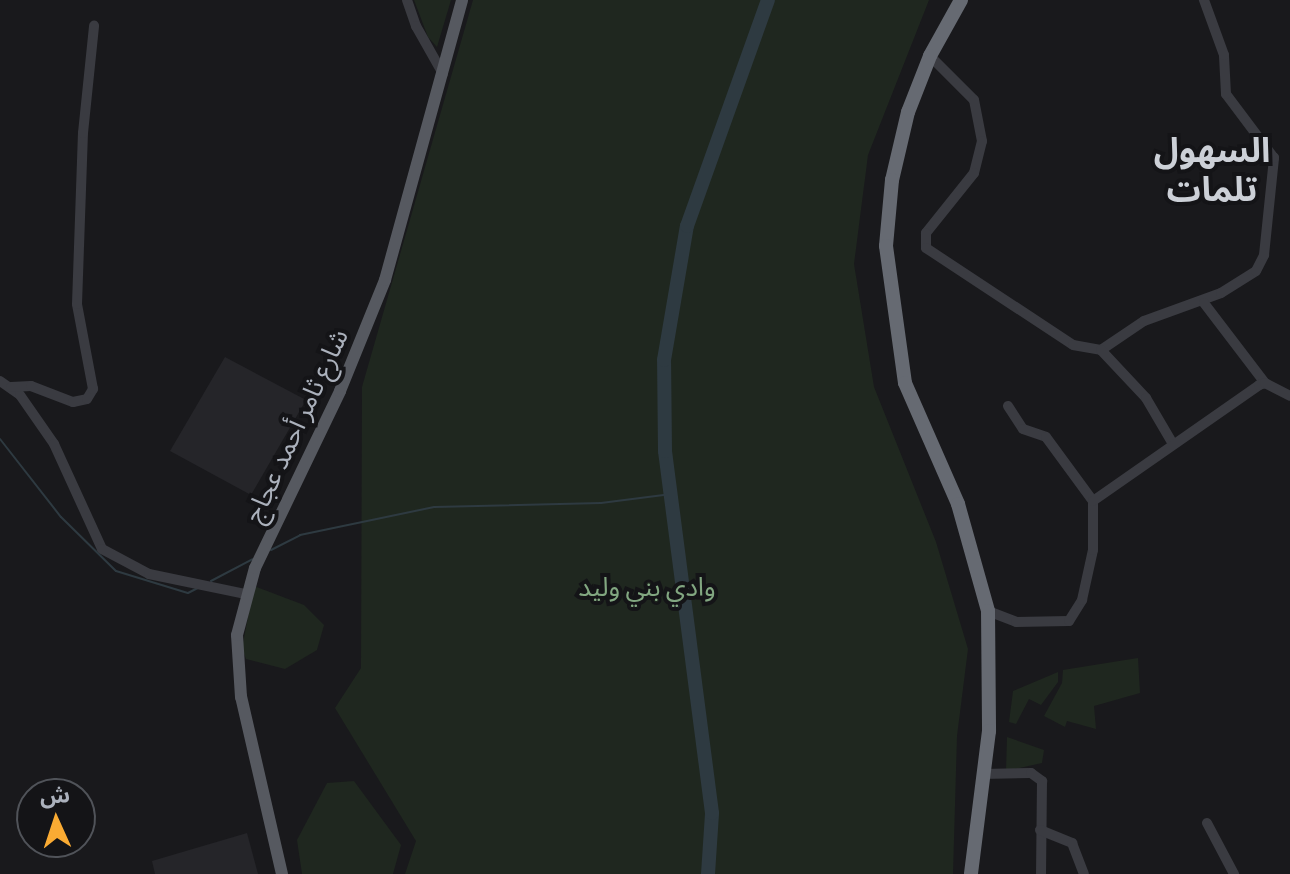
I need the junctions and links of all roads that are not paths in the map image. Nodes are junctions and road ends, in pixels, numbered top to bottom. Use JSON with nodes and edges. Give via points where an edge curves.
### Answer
{"nodes":[{"id":1,"x":407,"y":0,"type":"edge"},
{"id":2,"x":462,"y":0,"type":"edge"},
{"id":3,"x":961,"y":0,"type":"edge"},
{"id":4,"x":1204,"y":0,"type":"edge"},
{"id":5,"x":94,"y":26,"type":"dead end"},
{"id":6,"x":930,"y":56,"type":"junction"},
{"id":7,"x":443,"y":74,"type":"junction"},
{"id":8,"x":1204,"y":303,"type":"junction"},
{"id":9,"x":1101,"y":350,"type":"junction"},
{"id":10,"x":0,"y":381,"type":"edge"},
{"id":11,"x":1265,"y":383,"type":"junction"},
{"id":12,"x":11,"y":387,"type":"junction"},
{"id":13,"x":1290,"y":396,"type":"edge"},
{"id":14,"x":1008,"y":406,"type":"dead end"},
{"id":15,"x":1173,"y":444,"type":"junction"},
{"id":16,"x":1093,"y":501,"type":"junction"},
{"id":17,"x":246,"y":594,"type":"junction"},
{"id":18,"x":988,"y":611,"type":"junction"},
{"id":19,"x":982,"y":774,"type":"junction"},
{"id":20,"x":1207,"y":823,"type":"dead end"},
{"id":21,"x":1040,"y":830,"type":"junction"},
{"id":22,"x":282,"y":874,"type":"edge"},
{"id":23,"x":971,"y":874,"type":"edge"},
{"id":24,"x":1041,"y":874,"type":"edge"},
{"id":25,"x":1084,"y":874,"type":"edge"},
{"id":26,"x":1234,"y":874,"type":"edge"}],
"edges":[{"from":1,"to":7,"type":"street"},
{"from":2,"to":7,"type":"main road","name":"شارع ثامر أحمد عجاج"},
{"from":3,"to":6,"type":"highway"},
{"from":4,"to":8,"type":"street","via":[[1224,55],[1226,94],[1274,158],[1260,264]]},
{"from":5,"to":12,"type":"street","via":[[83,133],[77,304],[93,389],[87,399],[73,402],[31,386]]},
{"from":6,"to":9,"type":"street","via":[[974,100],[982,141],[974,173],[926,233],[926,248],[1073,345]]},
{"from":6,"to":18,"type":"highway","via":[[897,152],[887,211],[888,282],[905,383],[958,504]]},
{"from":7,"to":17,"type":"main road","name":"شارع ثامر أحمد عجاج","via":[[366,332]]},
{"from":8,"to":9,"type":"street","via":[[1144,321]]},
{"from":8,"to":11,"type":"street"},
{"from":9,"to":15,"type":"street","via":[[1146,398]]},
{"from":10,"to":12,"type":"street"},
{"from":11,"to":13,"type":"street"},
{"from":11,"to":15,"type":"street"},
{"from":12,"to":17,"type":"street","via":[[70,472],[89,530],[102,549],[149,574]]},
{"from":14,"to":16,"type":"street","via":[[1023,429],[1046,437]]},
{"from":15,"to":16,"type":"street"},
{"from":16,"to":18,"type":"street","via":[[1093,550],[1073,617],[1037,624]]},
{"from":17,"to":22,"type":"main road","name":"شارع ثامر أحمد عجاج","via":[[236,645],[239,685]]},
{"from":18,"to":19,"type":"highway","via":[[991,694]]},
{"from":19,"to":21,"type":"street","via":[[1039,777]]},
{"from":19,"to":23,"type":"highway"},
{"from":20,"to":26,"type":"street"},
{"from":21,"to":24,"type":"street"},
{"from":21,"to":25,"type":"street","via":[[1072,843]]}]}
